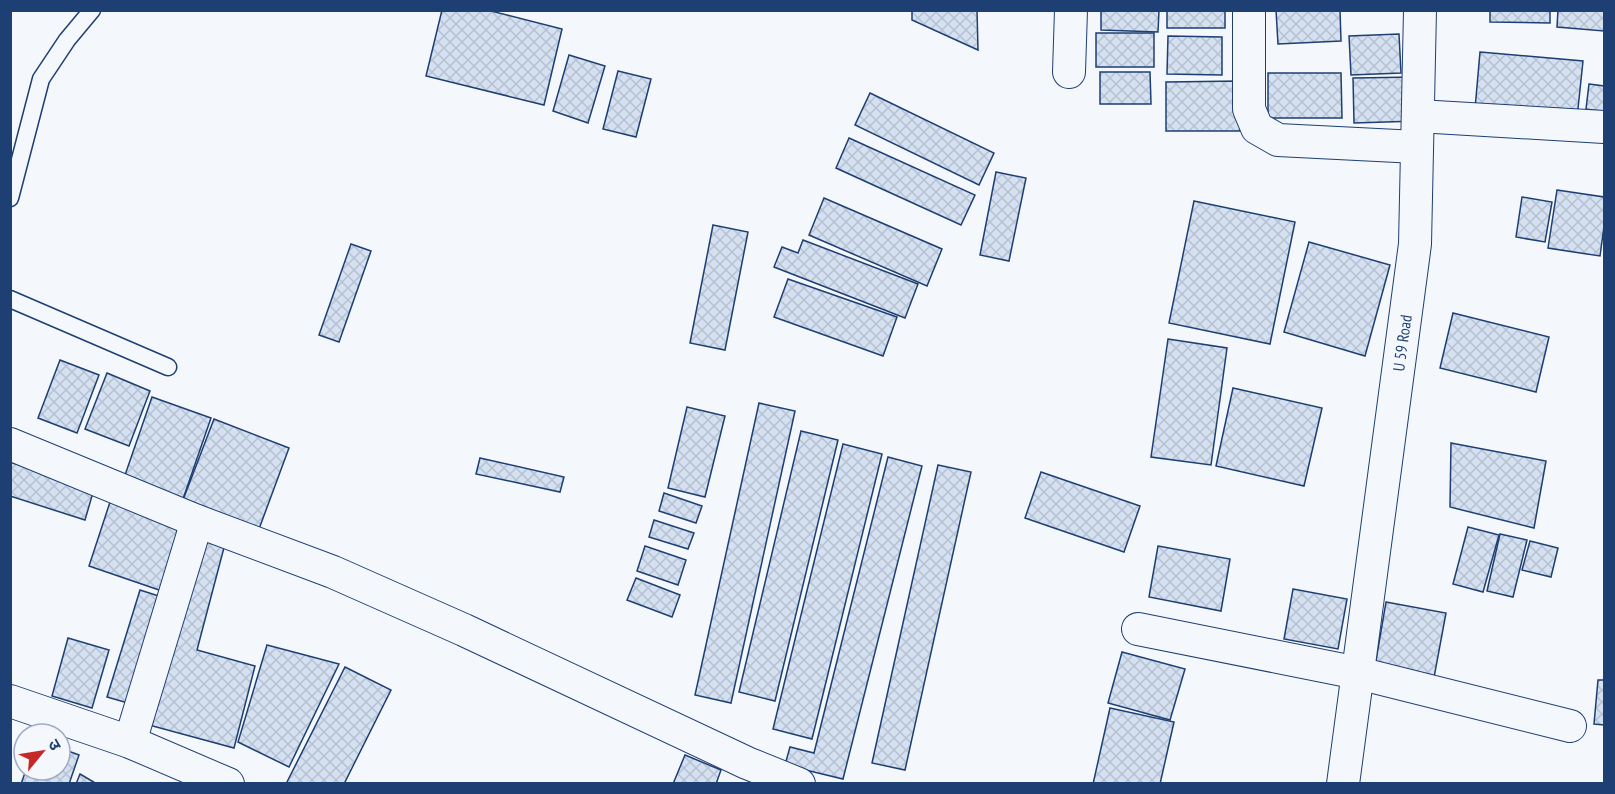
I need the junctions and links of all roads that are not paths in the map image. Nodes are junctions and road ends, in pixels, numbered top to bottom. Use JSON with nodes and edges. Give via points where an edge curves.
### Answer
{"nodes":[{"id":1,"x":92,"y":10,"type":"edge"},
{"id":2,"x":1071,"y":10,"type":"edge"},
{"id":3,"x":1249,"y":10,"type":"edge"},
{"id":4,"x":1420,"y":10,"type":"edge"},
{"id":5,"x":1069,"y":72,"type":"dead end"},
{"id":6,"x":1418,"y":116,"type":"junction"},
{"id":7,"x":1605,"y":127,"type":"edge"},
{"id":8,"x":1417,"y":147,"type":"junction"},
{"id":9,"x":10,"y":198,"type":"edge"},
{"id":10,"x":10,"y":299,"type":"edge"},
{"id":11,"x":168,"y":367,"type":"dead end"},
{"id":12,"x":10,"y":444,"type":"edge"},
{"id":13,"x":197,"y":521,"type":"junction"},
{"id":14,"x":1138,"y":629,"type":"dead end"},
{"id":15,"x":1358,"y":673,"type":"junction"},
{"id":16,"x":10,"y":701,"type":"edge"},
{"id":17,"x":1569,"y":726,"type":"dead end"},
{"id":18,"x":130,"y":742,"type":"junction"},
{"id":19,"x":228,"y":783,"type":"edge"},
{"id":20,"x":799,"y":783,"type":"edge"},
{"id":21,"x":1343,"y":783,"type":"edge"}],
"edges":[{"from":1,"to":9,"type":"lane","via":[[41,79]]},
{"from":2,"to":5,"type":"street"},
{"from":3,"to":8,"type":"street","via":[[1249,109],[1257,128],[1278,140]]},
{"from":4,"to":6,"type":"street","name":"U 59 Road"},
{"from":6,"to":7,"type":"street"},
{"from":6,"to":8,"type":"street","name":"U 59 Road"},
{"from":8,"to":15,"type":"street","name":"U 59 Road","via":[[1415,244]]},
{"from":10,"to":11,"type":"lane"},
{"from":12,"to":13,"type":"street"},
{"from":13,"to":18,"type":"street"},
{"from":13,"to":20,"type":"street","via":[[355,582],[747,763]]},
{"from":14,"to":15,"type":"street"},
{"from":15,"to":17,"type":"street"},
{"from":15,"to":21,"type":"street","name":"U 59 Road"},
{"from":16,"to":18,"type":"street"},
{"from":18,"to":19,"type":"street"}]}
